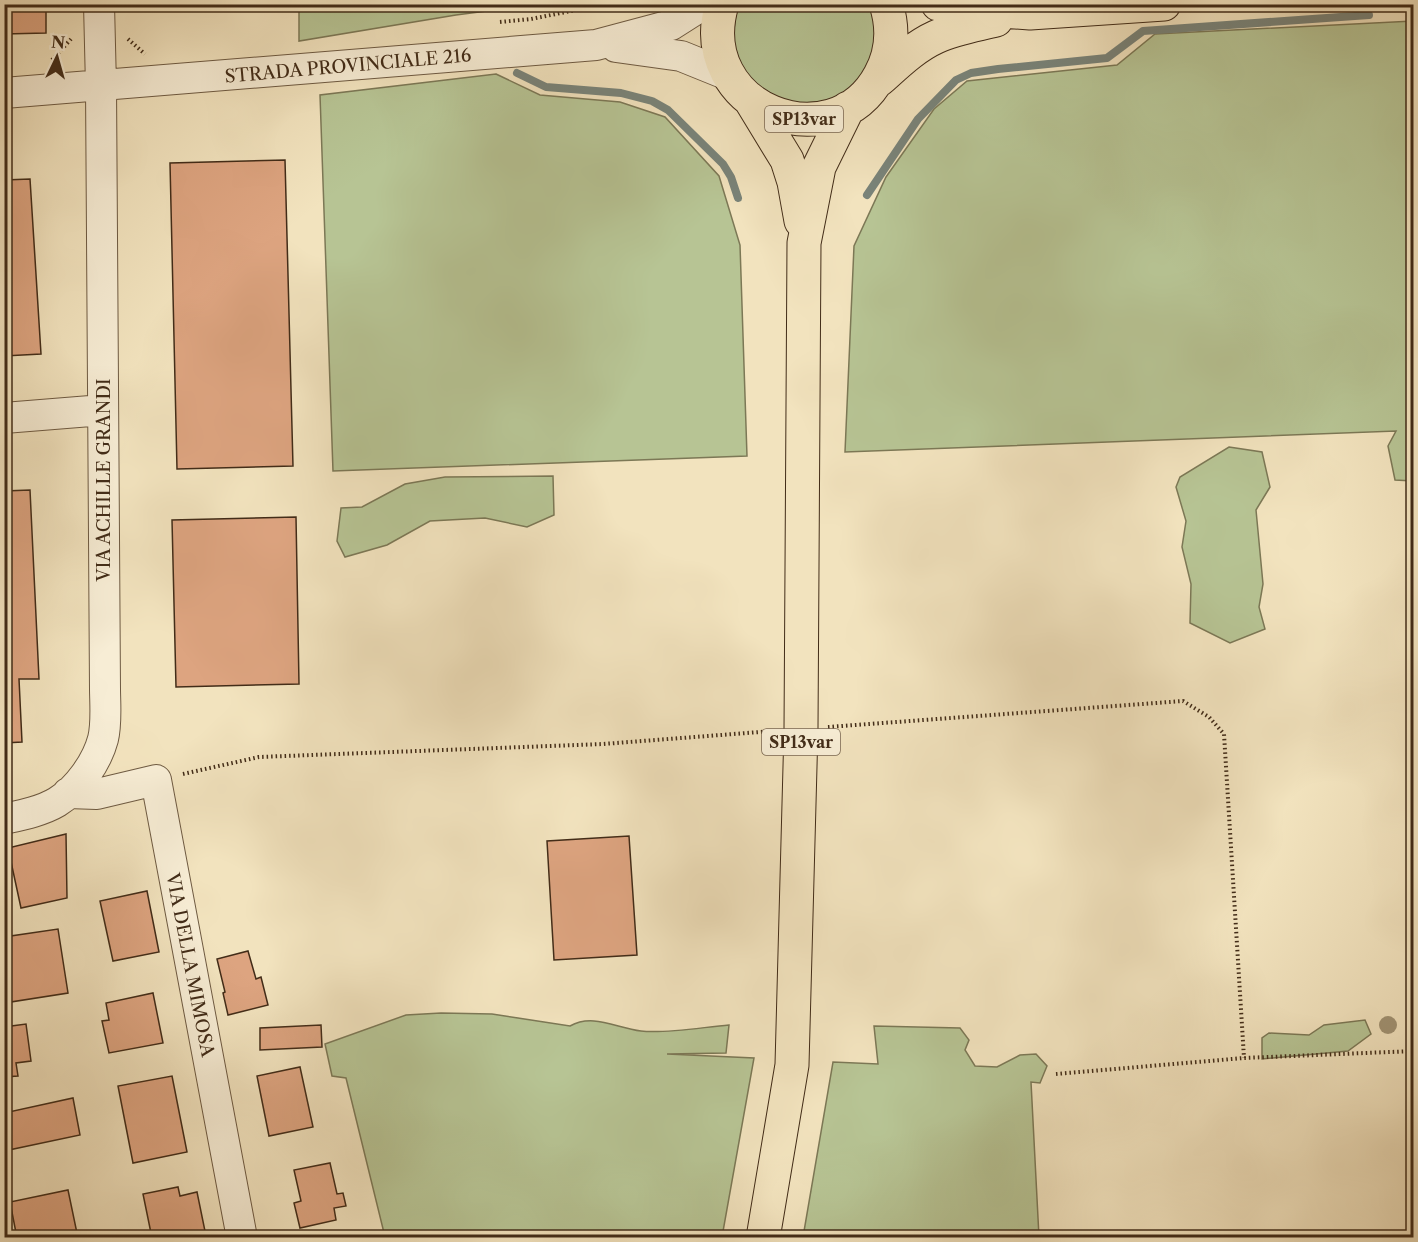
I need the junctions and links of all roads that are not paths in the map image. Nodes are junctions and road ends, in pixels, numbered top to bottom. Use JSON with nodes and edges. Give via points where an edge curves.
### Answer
{"nodes":[{"id":1,"x":99,"y":4,"type":"edge"},
{"id":2,"x":704,"y":4,"type":"edge"},
{"id":3,"x":722,"y":4,"type":"edge"},
{"id":4,"x":886,"y":4,"type":"edge"},
{"id":5,"x":938,"y":4,"type":"edge"},
{"id":6,"x":1164,"y":4,"type":"edge"},
{"id":7,"x":1030,"y":13,"type":"junction"},
{"id":8,"x":596,"y":45,"type":"junction"},
{"id":9,"x":728,"y":75,"type":"junction"},
{"id":10,"x":873,"y":85,"type":"junction"},
{"id":11,"x":101,"y":86,"type":"junction"},
{"id":12,"x":4,"y":93,"type":"edge"},
{"id":13,"x":750,"y":100,"type":"junction"},
{"id":14,"x":848,"y":108,"type":"junction"},
{"id":15,"x":804,"y":243,"type":"junction"},
{"id":16,"x":103,"y":410,"type":"junction"},
{"id":17,"x":4,"y":418,"type":"edge"},
{"id":18,"x":68,"y":793,"type":"junction"},
{"id":19,"x":4,"y":819,"type":"edge"},
{"id":20,"x":242,"y":1238,"type":"edge"},
{"id":21,"x":763,"y":1238,"type":"edge"}],
"edges":[{"from":1,"to":11,"type":"street","name":"VIA ACHILLE GRANDI"},
{"from":2,"to":8,"type":"street","name":"STRADA PROVINCIALE 216","via":[[671,25]]},
{"from":3,"to":9,"type":"main road","number":"SP13var","via":[[718,42]]},
{"from":4,"to":10,"type":"main road","number":"SP13var","via":[[890,47]]},
{"from":5,"to":7,"type":"main road"},
{"from":6,"to":7,"type":"main road"},
{"from":7,"to":10,"type":"main road","via":[[934,37]]},
{"from":8,"to":9,"type":"street","name":"STRADA PROVINCIALE 216","via":[[673,54]]},
{"from":8,"to":11,"type":"street","name":"STRADA PROVINCIALE 216"},
{"from":9,"to":13,"type":"main road","number":"SP13var"},
{"from":10,"to":14,"type":"main road","number":"SP13var"},
{"from":11,"to":12,"type":"street","name":"STRADA PROVINCIALE 216"},
{"from":11,"to":16,"type":"street","name":"VIA ACHILLE GRANDI"},
{"from":13,"to":14,"type":"main road","number":"SP13var","via":[[774,114],[801,119]]},
{"from":13,"to":15,"type":"main road","number":"SP13var","via":[[787,160]]},
{"from":14,"to":15,"type":"main road","number":"SP13var","via":[[819,167]]},
{"from":15,"to":21,"type":"main road","number":"SP13var","via":[[801,729],[792,1065]]},
{"from":16,"to":17,"type":"street"},
{"from":16,"to":18,"type":"street","name":"VIA ACHILLE GRANDI","via":[[105,722],[95,757]]},
{"from":18,"to":19,"type":"street","name":"VIA ACHILLE GRANDI","via":[[45,808]]},
{"from":18,"to":20,"type":"street","name":"VIA DELLA MIMOSA","via":[[97,794],[156,780]]}]}
